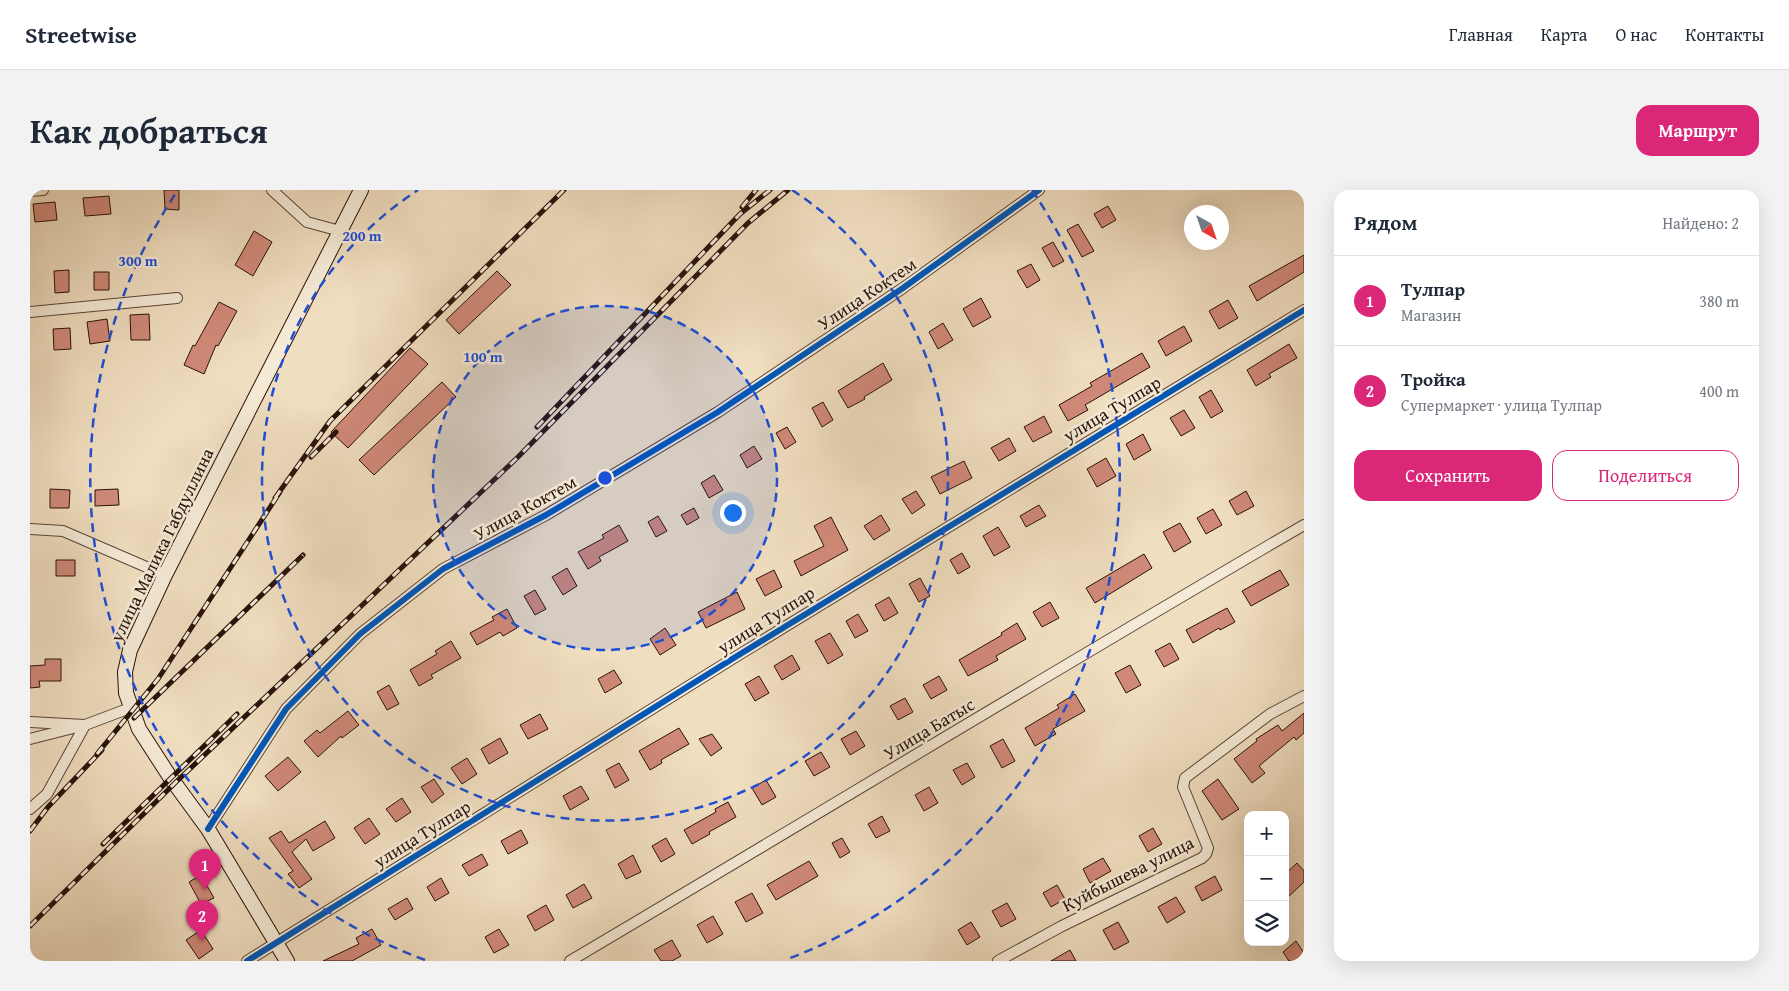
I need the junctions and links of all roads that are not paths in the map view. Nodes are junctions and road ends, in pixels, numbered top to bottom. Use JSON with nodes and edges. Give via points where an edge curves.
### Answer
{"nodes":[{"id":1,"x":43,"y":190,"type":"edge"},
{"id":2,"x":272,"y":190,"type":"edge"},
{"id":3,"x":361,"y":190,"type":"edge"},
{"id":4,"x":1039,"y":190,"type":"edge"},
{"id":5,"x":30,"y":191,"type":"edge"},
{"id":6,"x":340,"y":231,"type":"junction"},
{"id":7,"x":177,"y":298,"type":"dead end"},
{"id":8,"x":1304,"y":310,"type":"edge"},
{"id":9,"x":30,"y":312,"type":"edge"},
{"id":10,"x":1304,"y":525,"type":"edge"},
{"id":11,"x":30,"y":528,"type":"edge"},
{"id":12,"x":165,"y":575,"type":"junction"},
{"id":13,"x":1304,"y":696,"type":"edge"},
{"id":14,"x":130,"y":708,"type":"junction"},
{"id":15,"x":30,"y":722,"type":"edge"},
{"id":16,"x":84,"y":725,"type":"junction"},
{"id":17,"x":30,"y":739,"type":"edge"},
{"id":18,"x":30,"y":809,"type":"edge"},
{"id":19,"x":208,"y":830,"type":"junction"},
{"id":20,"x":276,"y":943,"type":"junction"},
{"id":21,"x":247,"y":961,"type":"edge"},
{"id":22,"x":287,"y":961,"type":"edge"},
{"id":23,"x":570,"y":961,"type":"edge"},
{"id":24,"x":998,"y":961,"type":"edge"}],
"edges":[{"from":1,"to":5,"type":"street"},
{"from":2,"to":6,"type":"street","via":[[307,222]]},
{"from":3,"to":6,"type":"main road","name":"улица Малика Габдуллина"},
{"from":4,"to":19,"type":"street","name":"Улица Коктем","via":[[903,288],[718,412],[546,516],[443,569],[360,634],[286,709]]},
{"from":6,"to":12,"type":"main road","name":"улица Малика Габдуллина"},
{"from":7,"to":9,"type":"street"},
{"from":8,"to":20,"type":"street","name":"улица Тулпар","via":[[737,656]]},
{"from":10,"to":23,"type":"street","name":"Улица Батыс"},
{"from":11,"to":12,"type":"street","via":[[62,531]]},
{"from":12,"to":14,"type":"main road","name":"улица Малика Габдуллина","via":[[130,650],[125,672]]},
{"from":13,"to":24,"type":"street","name":"Куйбышева улица","via":[[1270,714],[1185,778],[1184,787],[1208,848],[1202,858]]},
{"from":14,"to":16,"type":"street"},
{"from":14,"to":19,"type":"main road","name":"улица Малика Габдуллина","via":[[139,729]]},
{"from":15,"to":16,"type":"street"},
{"from":16,"to":17,"type":"street"},
{"from":16,"to":18,"type":"street","via":[[47,794]]},
{"from":19,"to":20,"type":"main road","name":"улица Малика Габдуллина"},
{"from":20,"to":21,"type":"street","name":"улица Тулпар"},
{"from":20,"to":22,"type":"main road","name":"улица Малика Габдуллина"}]}
